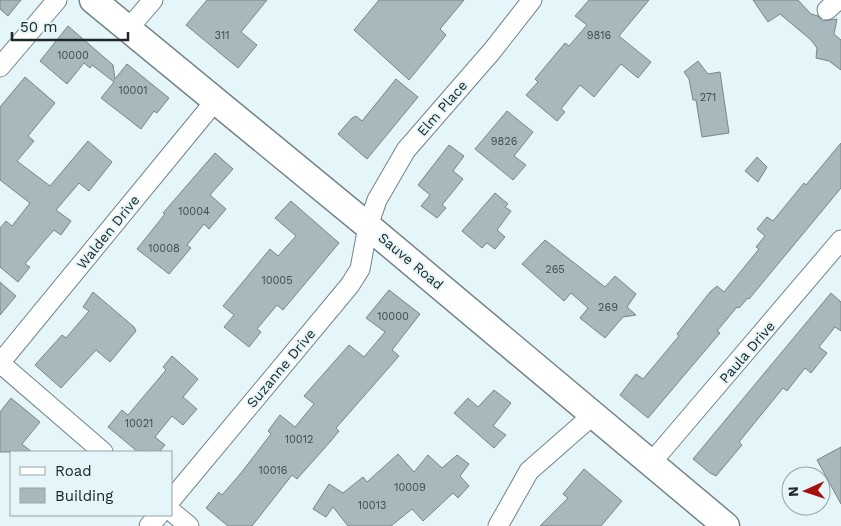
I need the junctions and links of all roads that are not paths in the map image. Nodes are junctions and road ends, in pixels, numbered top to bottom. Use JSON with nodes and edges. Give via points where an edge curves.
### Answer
{"nodes":[{"id":1,"x":56,"y":0,"type":"edge"},
{"id":2,"x":92,"y":0,"type":"edge"},
{"id":3,"x":153,"y":0,"type":"edge"},
{"id":4,"x":532,"y":0,"type":"edge"},
{"id":5,"x":128,"y":29,"type":"junction"},
{"id":6,"x":0,"y":67,"type":"edge"},
{"id":7,"x":216,"y":100,"type":"junction"},
{"id":8,"x":368,"y":226,"type":"junction"},
{"id":9,"x":841,"y":240,"type":"edge"},
{"id":10,"x":0,"y":363,"type":"edge"},
{"id":11,"x":594,"y":414,"type":"junction"},
{"id":12,"x":102,"y":451,"type":"edge"},
{"id":13,"x":652,"y":463,"type":"junction"},
{"id":14,"x":172,"y":499,"type":"edge"},
{"id":15,"x":172,"y":512,"type":"edge"},
{"id":16,"x":158,"y":516,"type":"edge"},
{"id":17,"x":150,"y":526,"type":"edge"},
{"id":18,"x":189,"y":526,"type":"edge"},
{"id":19,"x":498,"y":526,"type":"edge"},
{"id":20,"x":726,"y":526,"type":"edge"}],
"edges":[{"from":1,"to":6,"type":"street"},
{"from":2,"to":5,"type":"street","name":"Sauve Road"},
{"from":3,"to":5,"type":"street"},
{"from":4,"to":8,"type":"street","name":"Elm Place","via":[[492,52],[406,150],[377,200]]},
{"from":5,"to":7,"type":"street","name":"Sauve Road"},
{"from":7,"to":8,"type":"street","name":"Sauve Road"},
{"from":7,"to":10,"type":"street","name":"Walden Drive"},
{"from":8,"to":11,"type":"street","name":"Sauve Road"},
{"from":8,"to":14,"type":"street","name":"Suzanne Drive","via":[[360,269],[350,285]]},
{"from":9,"to":13,"type":"street","name":"Paula Drive"},
{"from":10,"to":12,"type":"street"},
{"from":11,"to":13,"type":"street","name":"Sauve Road"},
{"from":11,"to":19,"type":"street","via":[[529,471]]},
{"from":13,"to":20,"type":"street","name":"Sauve Road"},
{"from":15,"to":18,"type":"street"},
{"from":16,"to":17,"type":"street"}]}
